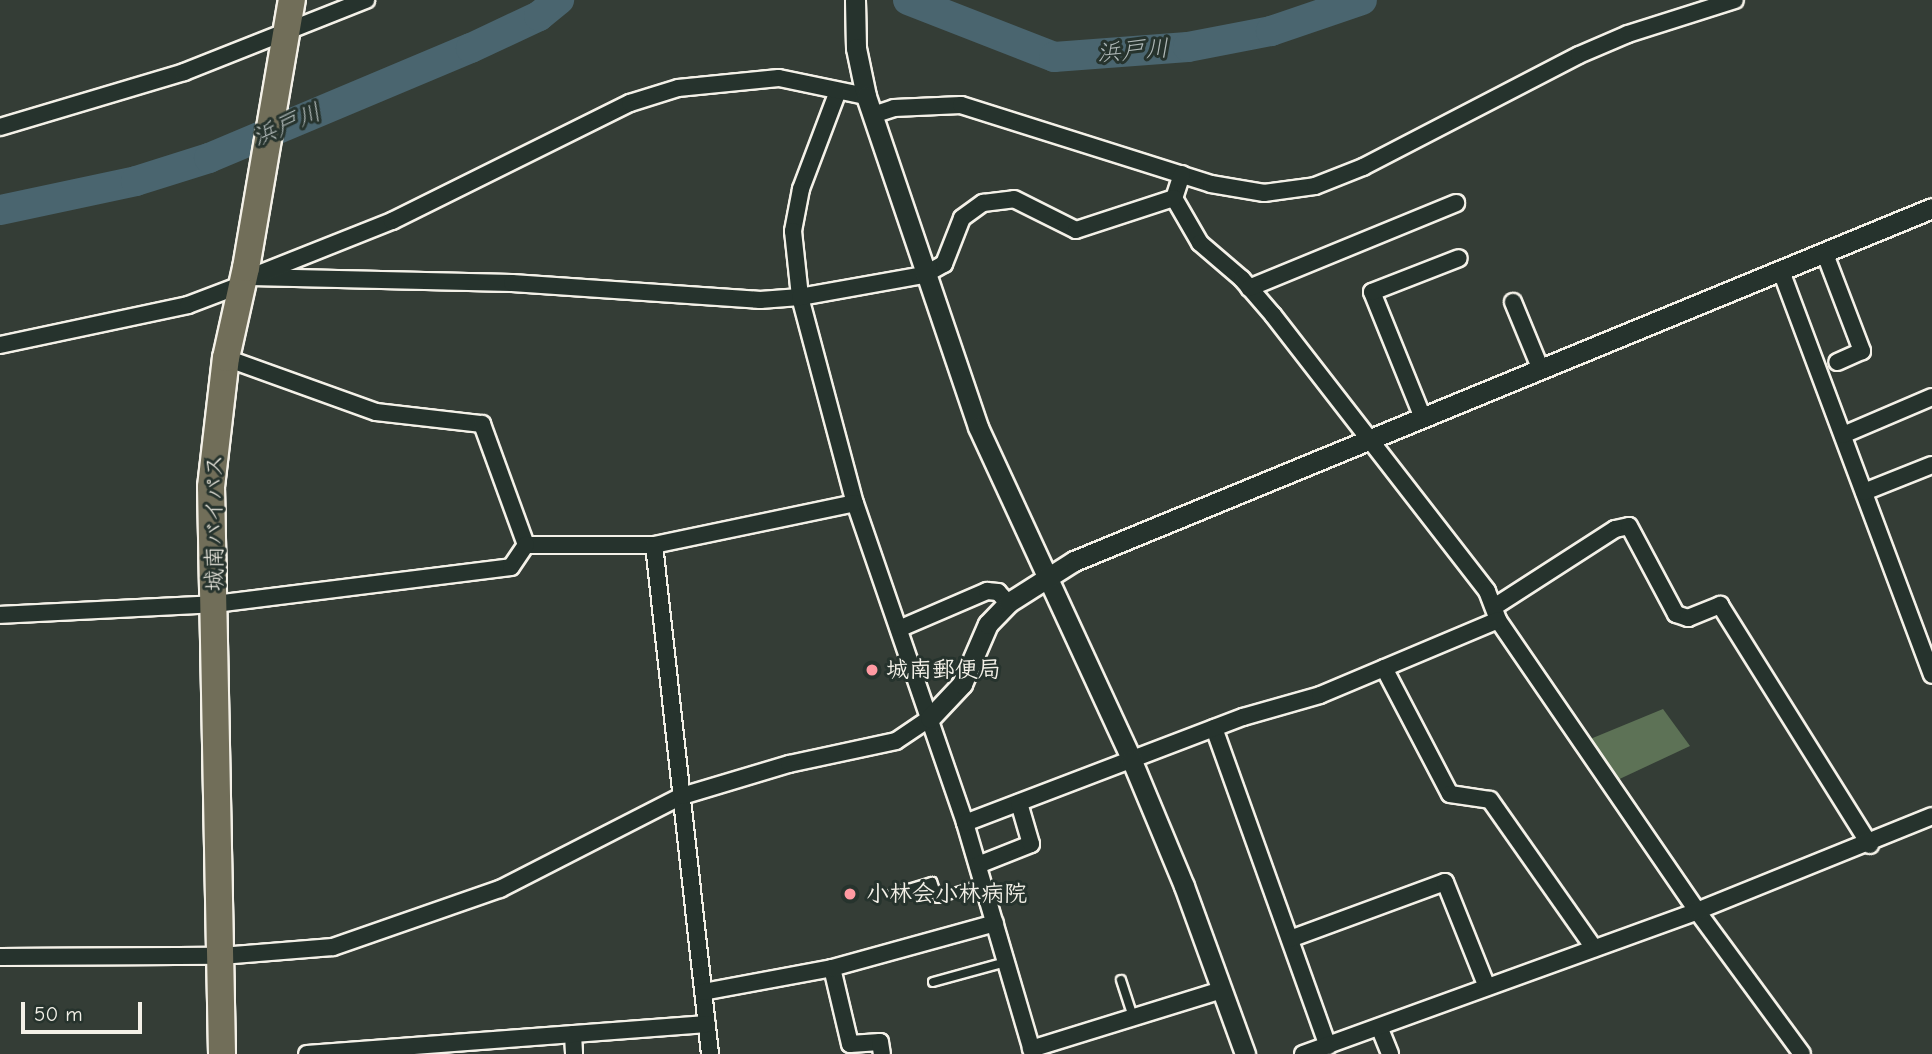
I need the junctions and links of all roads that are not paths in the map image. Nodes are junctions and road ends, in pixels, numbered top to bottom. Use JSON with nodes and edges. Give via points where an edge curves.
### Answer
{"nodes":[{"id":1,"x":292,"y":0,"type":"edge"},
{"id":2,"x":366,"y":0,"type":"edge"},
{"id":3,"x":855,"y":0,"type":"edge"},
{"id":4,"x":1735,"y":0,"type":"edge"},
{"id":5,"x":283,"y":41,"type":"junction"},
{"id":6,"x":838,"y":91,"type":"junction"},
{"id":7,"x":866,"y":96,"type":"junction"},
{"id":8,"x":873,"y":115,"type":"junction"},
{"id":9,"x":0,"y":127,"type":"edge"},
{"id":10,"x":1182,"y":174,"type":"junction"},
{"id":11,"x":1174,"y":198,"type":"junction"},
{"id":12,"x":1456,"y":203,"type":"dead end"},
{"id":13,"x":1932,"y":208,"type":"edge"},
{"id":14,"x":1825,"y":254,"type":"junction"},
{"id":15,"x":1459,"y":258,"type":"dead end"},
{"id":16,"x":1781,"y":271,"type":"junction"},
{"id":17,"x":923,"y":275,"type":"junction"},
{"id":18,"x":246,"y":277,"type":"junction"},
{"id":19,"x":1249,"y":288,"type":"junction"},
{"id":20,"x":1372,"y":292,"type":"junction"},
{"id":21,"x":800,"y":297,"type":"junction"},
{"id":22,"x":1356,"y":299,"type":"dead end"},
{"id":23,"x":1513,"y":302,"type":"dead end"},
{"id":24,"x":0,"y":345,"type":"edge"},
{"id":25,"x":226,"y":358,"type":"junction"},
{"id":26,"x":1837,"y":362,"type":"dead end"},
{"id":27,"x":1541,"y":370,"type":"junction"},
{"id":28,"x":1932,"y":397,"type":"edge"},
{"id":29,"x":1423,"y":418,"type":"junction"},
{"id":30,"x":1843,"y":435,"type":"junction"},
{"id":31,"x":1367,"y":440,"type":"junction"},
{"id":32,"x":1932,"y":465,"type":"edge"},
{"id":33,"x":1864,"y":492,"type":"junction"},
{"id":34,"x":855,"y":503,"type":"junction"},
{"id":35,"x":526,"y":545,"type":"junction"},
{"id":36,"x":654,"y":545,"type":"junction"},
{"id":37,"x":1048,"y":575,"type":"junction"},
{"id":38,"x":1008,"y":603,"type":"junction"},
{"id":39,"x":215,"y":604,"type":"junction"},
{"id":40,"x":1496,"y":613,"type":"junction"},
{"id":41,"x":0,"y":615,"type":"edge"},
{"id":42,"x":901,"y":628,"type":"junction"},
{"id":43,"x":1384,"y":668,"type":"junction"},
{"id":44,"x":1932,"y":675,"type":"edge"},
{"id":45,"x":930,"y":718,"type":"junction"},
{"id":46,"x":1214,"y":728,"type":"junction"},
{"id":47,"x":1132,"y":761,"type":"junction"},
{"id":48,"x":682,"y":796,"type":"junction"},
{"id":49,"x":1019,"y":803,"type":"junction"},
{"id":50,"x":1932,"y":816,"type":"edge"},
{"id":51,"x":965,"y":823,"type":"junction"},
{"id":52,"x":1870,"y":845,"type":"junction"},
{"id":53,"x":978,"y":865,"type":"junction"},
{"id":54,"x":984,"y":884,"type":"junction"},
{"id":55,"x":892,"y":894,"type":"dead end"},
{"id":56,"x":1697,"y":911,"type":"junction"},
{"id":57,"x":995,"y":923,"type":"junction"},
{"id":58,"x":1290,"y":939,"type":"junction"},
{"id":59,"x":1594,"y":948,"type":"junction"},
{"id":60,"x":222,"y":956,"type":"junction"},
{"id":61,"x":0,"y":957,"type":"edge"},
{"id":62,"x":1006,"y":962,"type":"junction"},
{"id":63,"x":832,"y":968,"type":"junction"},
{"id":64,"x":1121,"y":980,"type":"dead end"},
{"id":65,"x":933,"y":982,"type":"dead end"},
{"id":66,"x":1487,"y":987,"type":"junction"},
{"id":67,"x":1222,"y":990,"type":"junction"},
{"id":68,"x":703,"y":992,"type":"junction"},
{"id":69,"x":1133,"y":1018,"type":"junction"},
{"id":70,"x":707,"y":1024,"type":"junction"},
{"id":71,"x":1380,"y":1029,"type":"junction"},
{"id":72,"x":573,"y":1034,"type":"junction"},
{"id":73,"x":1328,"y":1046,"type":"junction"},
{"id":74,"x":1032,"y":1052,"type":"edge"},
{"id":75,"x":222,"y":1054,"type":"edge"},
{"id":76,"x":307,"y":1054,"type":"edge"},
{"id":77,"x":574,"y":1054,"type":"edge"},
{"id":78,"x":710,"y":1054,"type":"edge"},
{"id":79,"x":882,"y":1054,"type":"edge"},
{"id":80,"x":1245,"y":1054,"type":"edge"},
{"id":81,"x":1303,"y":1054,"type":"edge"},
{"id":82,"x":1390,"y":1054,"type":"edge"},
{"id":83,"x":1802,"y":1054,"type":"edge"}],
"edges":[{"from":1,"to":5,"type":"highway","name":"城南バイパス"},
{"from":2,"to":5,"type":"street"},
{"from":3,"to":7,"type":"street"},
{"from":4,"to":10,"type":"street","via":[[1578,55],[1363,167],[1315,186],[1264,193]]},
{"from":5,"to":9,"type":"street"},
{"from":5,"to":18,"type":"highway","name":"城南バイパス"},
{"from":6,"to":7,"type":"street"},
{"from":6,"to":18,"type":"street","via":[[779,78],[721,80],[629,103],[392,221]]},
{"from":6,"to":21,"type":"street","via":[[801,189],[793,231]]},
{"from":7,"to":8,"type":"street"},
{"from":8,"to":10,"type":"street","via":[[894,108],[961,106]]},
{"from":8,"to":17,"type":"street"},
{"from":10,"to":11,"type":"street"},
{"from":11,"to":17,"type":"street","via":[[1076,230],[1014,199],[983,204],[962,218],[944,264]]},
{"from":11,"to":19,"type":"street","via":[[1200,243]]},
{"from":12,"to":19,"type":"street"},
{"from":13,"to":14,"type":"street"},
{"from":14,"to":16,"type":"street"},
{"from":14,"to":26,"type":"street","via":[[1862,351]]},
{"from":15,"to":20,"type":"street"},
{"from":16,"to":27,"type":"street"},
{"from":16,"to":30,"type":"street"},
{"from":17,"to":21,"type":"street"},
{"from":17,"to":37,"type":"street","via":[[978,427]]},
{"from":18,"to":21,"type":"street","via":[[512,283],[760,300]]},
{"from":18,"to":24,"type":"street","via":[[188,304]]},
{"from":18,"to":25,"type":"highway","name":"城南バイパス"},
{"from":19,"to":31,"type":"street"},
{"from":20,"to":22,"type":"street"},
{"from":20,"to":29,"type":"street"},
{"from":21,"to":34,"type":"street"},
{"from":23,"to":27,"type":"street"},
{"from":25,"to":35,"type":"street","via":[[376,412],[482,424]]},
{"from":25,"to":39,"type":"highway","name":"城南バイパス","via":[[211,487]]},
{"from":27,"to":29,"type":"street"},
{"from":28,"to":30,"type":"street"},
{"from":29,"to":31,"type":"street"},
{"from":30,"to":33,"type":"street"},
{"from":31,"to":37,"type":"street"},
{"from":31,"to":40,"type":"street","via":[[1487,591]]},
{"from":32,"to":33,"type":"street"},
{"from":33,"to":44,"type":"street"},
{"from":34,"to":36,"type":"street"},
{"from":34,"to":42,"type":"street"},
{"from":35,"to":36,"type":"street"},
{"from":35,"to":39,"type":"street","via":[[511,567]]},
{"from":36,"to":48,"type":"street"},
{"from":37,"to":38,"type":"street"},
{"from":37,"to":47,"type":"street"},
{"from":38,"to":42,"type":"street","via":[[998,592],[987,592]]},
{"from":38,"to":45,"type":"street","via":[[988,624],[962,684]]},
{"from":39,"to":41,"type":"street"},
{"from":39,"to":60,"type":"highway","name":"城南バイパス"},
{"from":40,"to":43,"type":"street"},
{"from":40,"to":52,"type":"street","via":[[1615,529],[1629,526],[1676,614],[1688,618],[1720,605]]},
{"from":40,"to":56,"type":"street"},
{"from":42,"to":45,"type":"street"},
{"from":43,"to":46,"type":"street","via":[[1320,695]]},
{"from":43,"to":59,"type":"street","via":[[1450,794],[1490,800]]},
{"from":45,"to":48,"type":"street","via":[[896,741],[789,764]]},
{"from":45,"to":51,"type":"street"},
{"from":46,"to":47,"type":"street"},
{"from":46,"to":58,"type":"street"},
{"from":47,"to":49,"type":"street"},
{"from":47,"to":67,"type":"street"},
{"from":48,"to":60,"type":"street","via":[[500,889],[333,947]]},
{"from":48,"to":68,"type":"street"},
{"from":49,"to":51,"type":"street"},
{"from":49,"to":53,"type":"street","via":[[1031,844]]},
{"from":50,"to":52,"type":"street"},
{"from":51,"to":53,"type":"street"},
{"from":52,"to":56,"type":"street"},
{"from":53,"to":54,"type":"street"},
{"from":54,"to":55,"type":"lane","via":[[938,898],[932,881]]},
{"from":54,"to":57,"type":"street"},
{"from":56,"to":59,"type":"street"},
{"from":56,"to":83,"type":"street"},
{"from":57,"to":62,"type":"street"},
{"from":57,"to":63,"type":"street"},
{"from":58,"to":66,"type":"street","via":[[1445,882]]},
{"from":58,"to":73,"type":"street"},
{"from":59,"to":66,"type":"street"},
{"from":60,"to":61,"type":"street"},
{"from":60,"to":75,"type":"highway","name":"城南バイパス"},
{"from":62,"to":65,"type":"lane"},
{"from":62,"to":74,"type":"street"},
{"from":63,"to":68,"type":"street"},
{"from":63,"to":79,"type":"street","via":[[850,1044],[880,1042]]},
{"from":64,"to":69,"type":"lane"},
{"from":66,"to":71,"type":"street"},
{"from":67,"to":69,"type":"street"},
{"from":67,"to":80,"type":"street"},
{"from":68,"to":70,"type":"street"},
{"from":69,"to":74,"type":"street"},
{"from":70,"to":72,"type":"street"},
{"from":70,"to":78,"type":"street"},
{"from":71,"to":73,"type":"street"},
{"from":71,"to":82,"type":"street"},
{"from":72,"to":76,"type":"street"},
{"from":72,"to":77,"type":"street"},
{"from":73,"to":81,"type":"street"}]}
